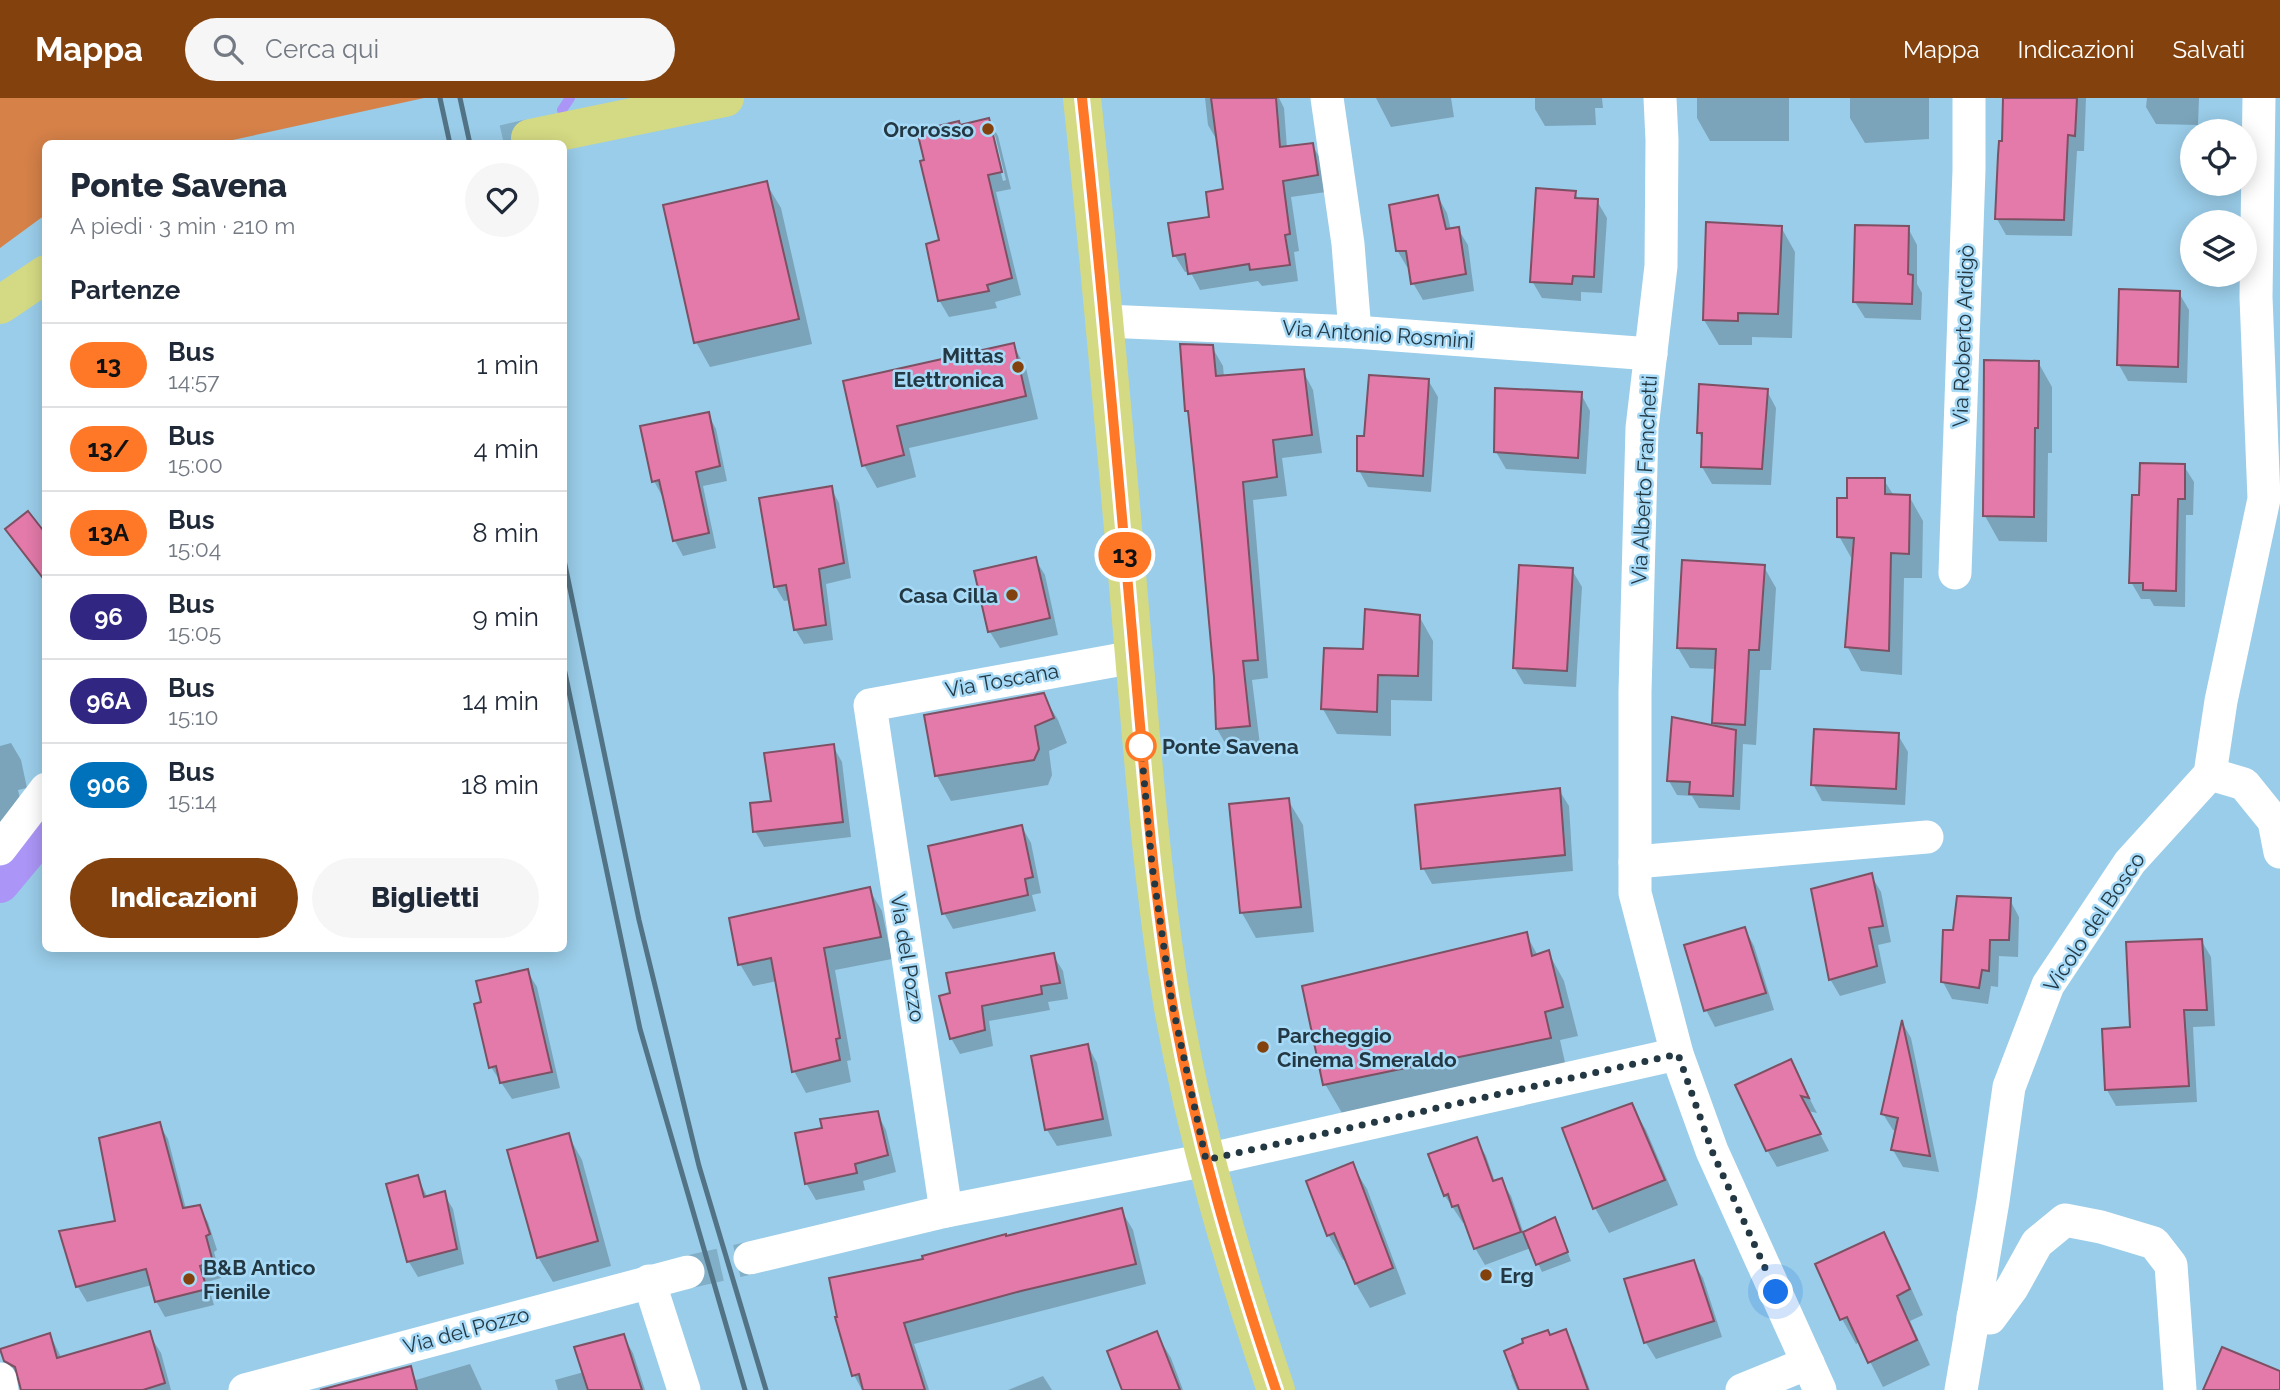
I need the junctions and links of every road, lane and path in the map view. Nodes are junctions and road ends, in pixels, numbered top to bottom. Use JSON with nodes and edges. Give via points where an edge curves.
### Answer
{"nodes":[{"id":1,"x":725,"y":98,"type":"edge"},
{"id":2,"x":1082,"y":98,"type":"edge"},
{"id":3,"x":1327,"y":98,"type":"edge"},
{"id":4,"x":1660,"y":98,"type":"edge"},
{"id":5,"x":1969,"y":98,"type":"edge"},
{"id":6,"x":2259,"y":98,"type":"edge"},
{"id":7,"x":530,"y":138,"type":"dead end"},
{"id":8,"x":2280,"y":272,"type":"edge"},
{"id":9,"x":42,"y":277,"type":"edge"},
{"id":10,"x":2256,"y":297,"type":"junction"},
{"id":11,"x":0,"y":304,"type":"edge"},
{"id":12,"x":1105,"y":321,"type":"junction"},
{"id":13,"x":1355,"y":332,"type":"junction"},
{"id":14,"x":1651,"y":354,"type":"junction"},
{"id":15,"x":1955,"y":573,"type":"dead end"},
{"id":16,"x":1134,"y":657,"type":"junction"},
{"id":17,"x":870,"y":705,"type":"joint"},
{"id":18,"x":2210,"y":774,"type":"junction"},
{"id":19,"x":42,"y":794,"type":"edge"},
{"id":20,"x":1927,"y":837,"type":"dead end"},
{"id":21,"x":0,"y":849,"type":"edge"},
{"id":22,"x":2280,"y":852,"type":"edge"},
{"id":23,"x":1635,"y":862,"type":"junction"},
{"id":24,"x":1678,"y":1054,"type":"junction"},
{"id":25,"x":1206,"y":1160,"type":"junction"},
{"id":26,"x":946,"y":1211,"type":"junction"},
{"id":27,"x":751,"y":1258,"type":"tunnel mouth"},
{"id":28,"x":688,"y":1272,"type":"tunnel mouth"},
{"id":29,"x":649,"y":1281,"type":"junction"},
{"id":30,"x":1973,"y":1317,"type":"junction"},
{"id":31,"x":1814,"y":1377,"type":"edge"},
{"id":32,"x":0,"y":1379,"type":"edge"},
{"id":33,"x":2,"y":1390,"type":"edge"},
{"id":34,"x":244,"y":1390,"type":"edge"},
{"id":35,"x":684,"y":1390,"type":"edge"},
{"id":36,"x":1276,"y":1390,"type":"edge"},
{"id":37,"x":1742,"y":1390,"type":"edge"},
{"id":38,"x":1961,"y":1390,"type":"edge"},
{"id":39,"x":2179,"y":1390,"type":"edge"}],
"edges":[{"from":1,"to":7,"type":"main road"},
{"from":2,"to":12,"type":"main road"},
{"from":3,"to":13,"type":"street","via":[[1348,244]]},
{"from":4,"to":14,"type":"street","name":"Via Alberto Franchetti","via":[[1661,266]]},
{"from":5,"to":15,"type":"street","name":"Via Roberto Ardigò"},
{"from":6,"to":10,"type":"street"},
{"from":8,"to":10,"type":"street"},
{"from":9,"to":11,"type":"main road"},
{"from":10,"to":18,"type":"street","via":[[2264,499]]},
{"from":12,"to":13,"type":"street","name":"Via Antonio Rosmini"},
{"from":12,"to":16,"type":"main road"},
{"from":13,"to":14,"type":"street","name":"Via Antonio Rosmini"},
{"from":14,"to":23,"type":"street","name":"Via Alberto Franchetti","via":[[1642,428]]},
{"from":16,"to":17,"type":"street","name":"Via Toscana"},
{"from":16,"to":25,"type":"main road","via":[[1152,865],[1172,1003]]},
{"from":17,"to":26,"type":"street","name":"Via del Pozzo"},
{"from":18,"to":22,"type":"street","via":[[2244,783],[2274,821]]},
{"from":18,"to":30,"type":"street","name":"Vicolo del Bosco","via":[[2130,862],[2048,985],[2008,1087]]},
{"from":19,"to":21,"type":"street"},
{"from":20,"to":23,"type":"street"},
{"from":23,"to":24,"type":"street","name":"Via Alberto Franchetti","via":[[1635,893]]},
{"from":24,"to":25,"type":"street"},
{"from":24,"to":31,"type":"street","name":"Via Alberto Franchetti","via":[[1712,1151]]},
{"from":25,"to":26,"type":"street"},
{"from":25,"to":36,"type":"main road"},
{"from":26,"to":27,"type":"street"},
{"from":28,"to":29,"type":"street","name":"Via del Pozzo"},
{"from":29,"to":34,"type":"street","name":"Via del Pozzo"},
{"from":29,"to":35,"type":"street"},
{"from":30,"to":38,"type":"street","name":"Vicolo del Bosco"},
{"from":30,"to":39,"type":"street","via":[[1990,1318],[2037,1243],[2065,1220],[2154,1243],[2171,1265]]},
{"from":31,"to":37,"type":"street","name":"Via Alberto Franchetti"},
{"from":32,"to":33,"type":"street"}]}
